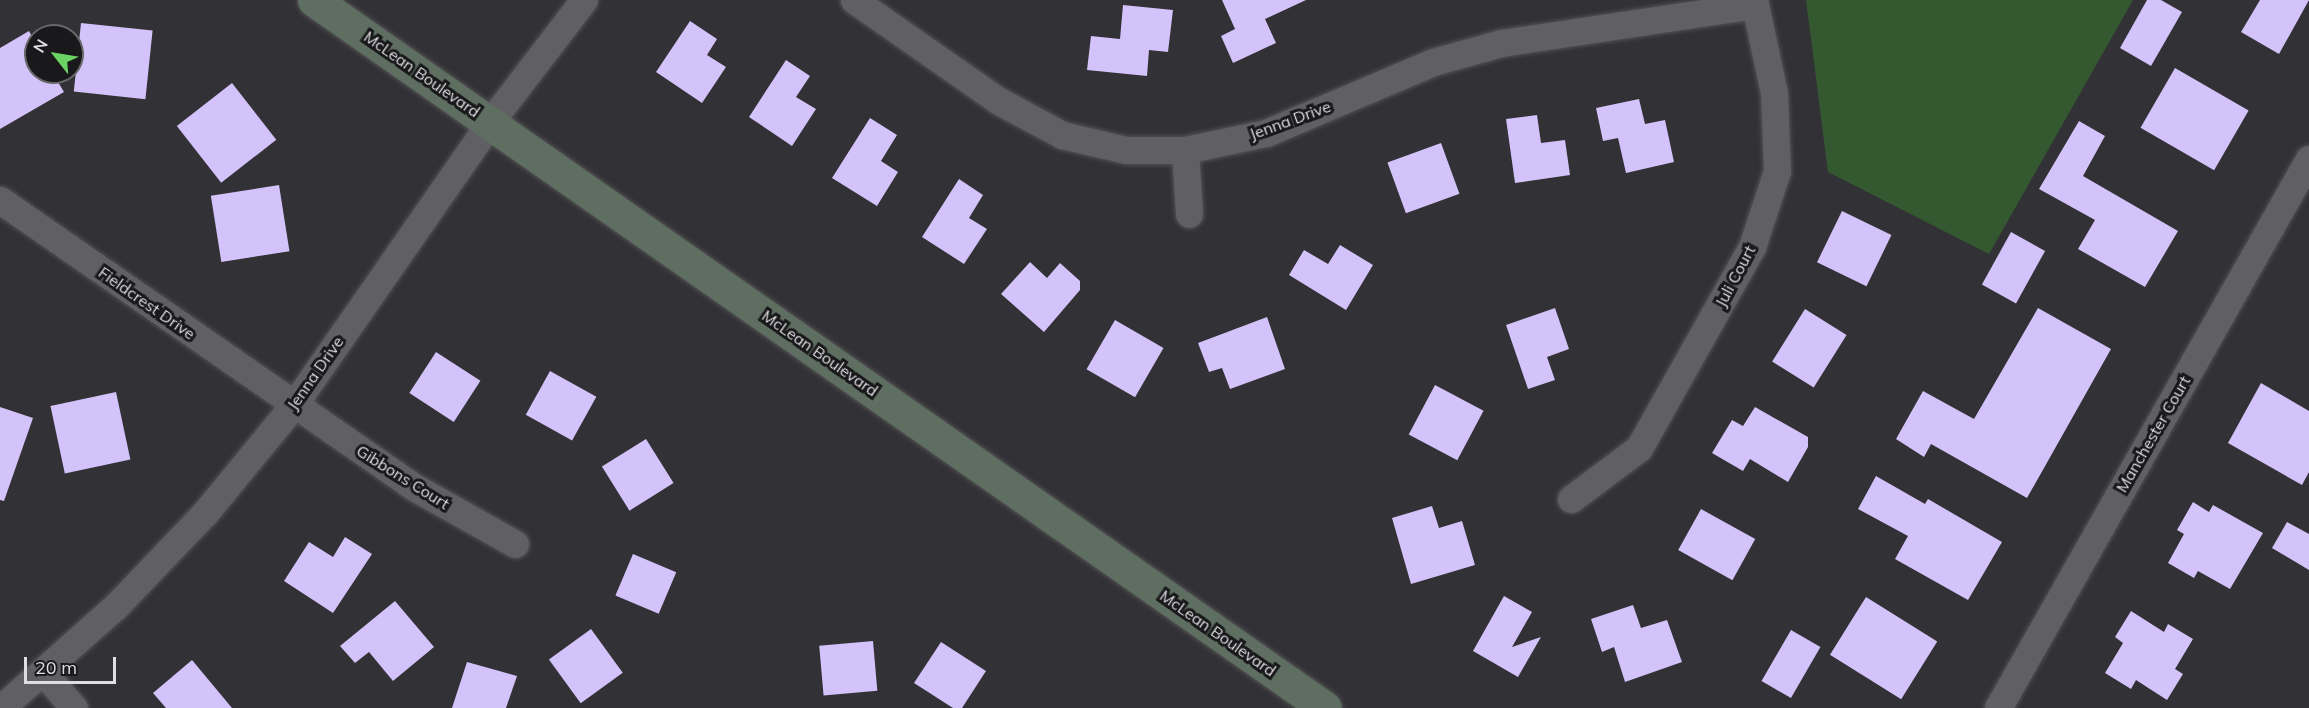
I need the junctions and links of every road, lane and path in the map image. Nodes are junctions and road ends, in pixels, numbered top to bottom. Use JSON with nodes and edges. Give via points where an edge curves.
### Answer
{"nodes":[{"id":1,"x":315,"y":0,"type":"edge"},
{"id":2,"x":584,"y":0,"type":"edge"},
{"id":3,"x":854,"y":0,"type":"edge"},
{"id":4,"x":1754,"y":2,"type":"edge"},
{"id":5,"x":491,"y":121,"type":"junction"},
{"id":6,"x":1185,"y":150,"type":"junction"},
{"id":7,"x":2309,"y":159,"type":"edge"},
{"id":8,"x":0,"y":200,"type":"edge"},
{"id":9,"x":1189,"y":213,"type":"dead end"},
{"id":10,"x":294,"y":406,"type":"junction"},
{"id":11,"x":1571,"y":499,"type":"dead end"},
{"id":12,"x":514,"y":544,"type":"dead end"},
{"id":13,"x":44,"y":673,"type":"junction"},
{"id":14,"x":1,"y":708,"type":"edge"},
{"id":15,"x":74,"y":708,"type":"edge"},
{"id":16,"x":1325,"y":708,"type":"edge"},
{"id":17,"x":1998,"y":708,"type":"edge"}],
"edges":[{"from":1,"to":5,"type":"main road","name":"McLean Boulevard"},
{"from":2,"to":5,"type":"street","name":"Jenna Drive"},
{"from":3,"to":6,"type":"street","name":"Jenna Drive","via":[[999,101],[1062,135],[1126,150]]},
{"from":4,"to":6,"type":"street","name":"Jenna Drive","via":[[1501,44],[1433,62],[1266,133]]},
{"from":4,"to":11,"type":"street","name":"Juli Court","via":[[1774,93],[1777,171],[1752,247],[1639,448]]},
{"from":5,"to":10,"type":"street","name":"Jenna Drive"},
{"from":5,"to":16,"type":"main road","name":"McLean Boulevard"},
{"from":6,"to":9,"type":"street"},
{"from":7,"to":17,"type":"street","name":"Manchester Court"},
{"from":8,"to":10,"type":"street","name":"Fieldcrest Drive"},
{"from":10,"to":12,"type":"street","name":"Gibbons Court","via":[[414,487]]},
{"from":10,"to":13,"type":"street","name":"Jenna Drive","via":[[205,513],[116,606]]},
{"from":13,"to":14,"type":"street","name":"Jenna Drive"},
{"from":13,"to":15,"type":"street"}]}
